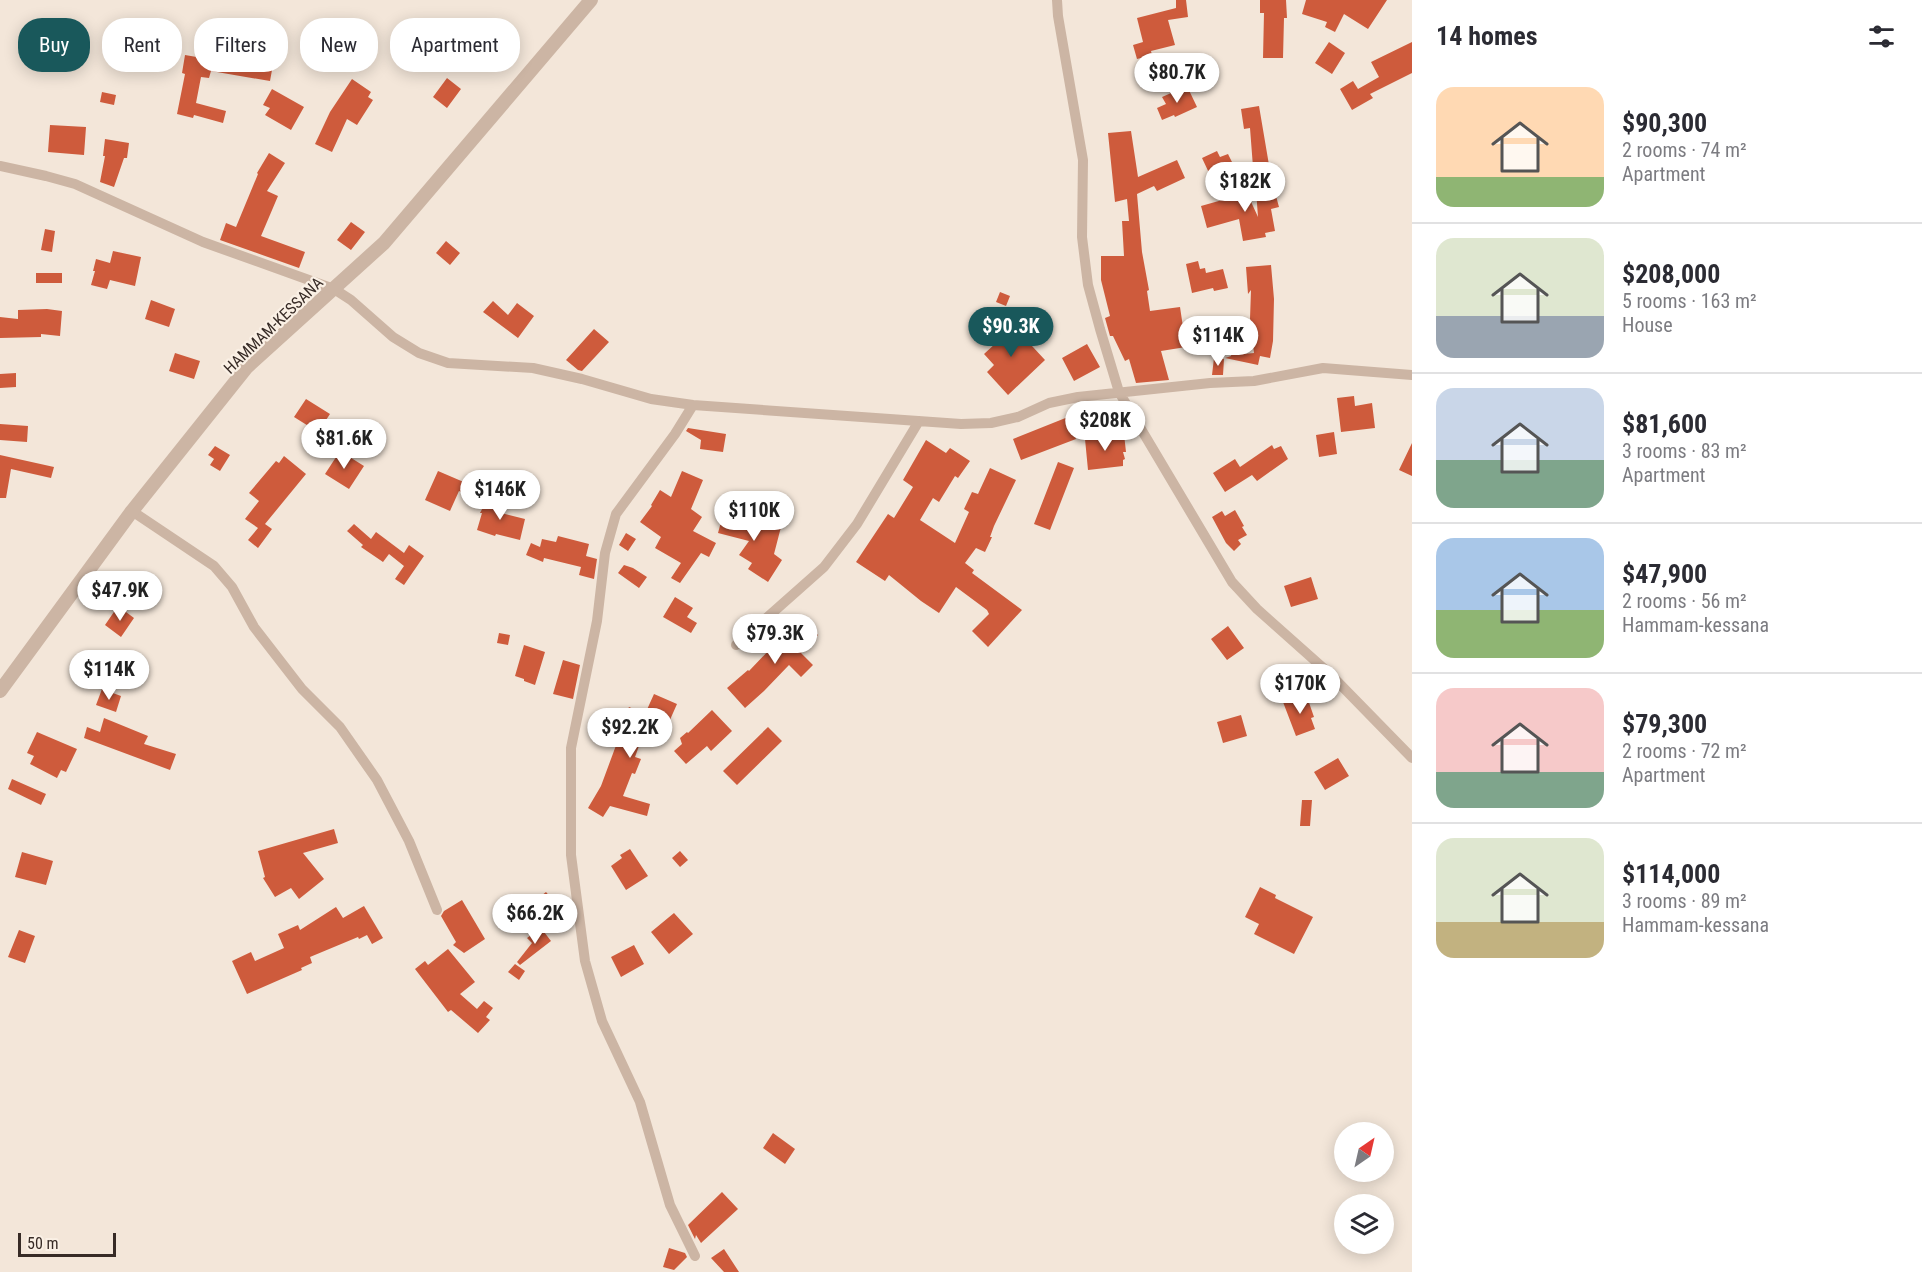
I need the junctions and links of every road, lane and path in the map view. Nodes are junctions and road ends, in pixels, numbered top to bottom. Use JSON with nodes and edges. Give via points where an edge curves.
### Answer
{"nodes":[{"id":1,"x":591,"y":0,"type":"edge"},
{"id":2,"x":1057,"y":0,"type":"edge"},
{"id":3,"x":0,"y":166,"type":"edge"},
{"id":4,"x":334,"y":289,"type":"junction"},
{"id":5,"x":1412,"y":375,"type":"edge"},
{"id":6,"x":1119,"y":392,"type":"junction"},
{"id":7,"x":693,"y":405,"type":"junction"},
{"id":8,"x":918,"y":421,"type":"junction"},
{"id":9,"x":132,"y":511,"type":"junction"},
{"id":10,"x":736,"y":645,"type":"dead end"},
{"id":11,"x":0,"y":691,"type":"edge"},
{"id":12,"x":1412,"y":758,"type":"edge"},
{"id":13,"x":436,"y":909,"type":"dead end"},
{"id":14,"x":695,"y":1256,"type":"dead end"}],
"edges":[{"from":1,"to":4,"type":"street","name":"HAMMAM-KESSANA","via":[[384,243]]},
{"from":2,"to":6,"type":"street","via":[[1083,160],[1082,237],[1088,285]]},
{"from":3,"to":4,"type":"street","via":[[75,184],[203,242]]},
{"from":4,"to":7,"type":"street","via":[[393,337],[419,353],[448,363],[533,368],[651,399]]},
{"from":4,"to":9,"type":"street","name":"HAMMAM-KESSANA","via":[[247,367]]},
{"from":5,"to":6,"type":"street","via":[[1323,368],[1254,381]]},
{"from":6,"to":8,"type":"street","via":[[1048,403],[1018,417],[991,423]]},
{"from":6,"to":12,"type":"street","via":[[1232,582]]},
{"from":7,"to":8,"type":"street"},
{"from":7,"to":14,"type":"street","via":[[616,514],[605,553],[597,621],[571,748],[571,855],[585,961],[602,1021],[640,1102],[670,1205]]},
{"from":8,"to":10,"type":"street","via":[[857,524],[824,567]]},
{"from":9,"to":11,"type":"street","name":"HAMMAM-KESSANA"},
{"from":9,"to":13,"type":"street","via":[[214,566],[302,689],[340,727],[377,780],[409,841]]}]}
